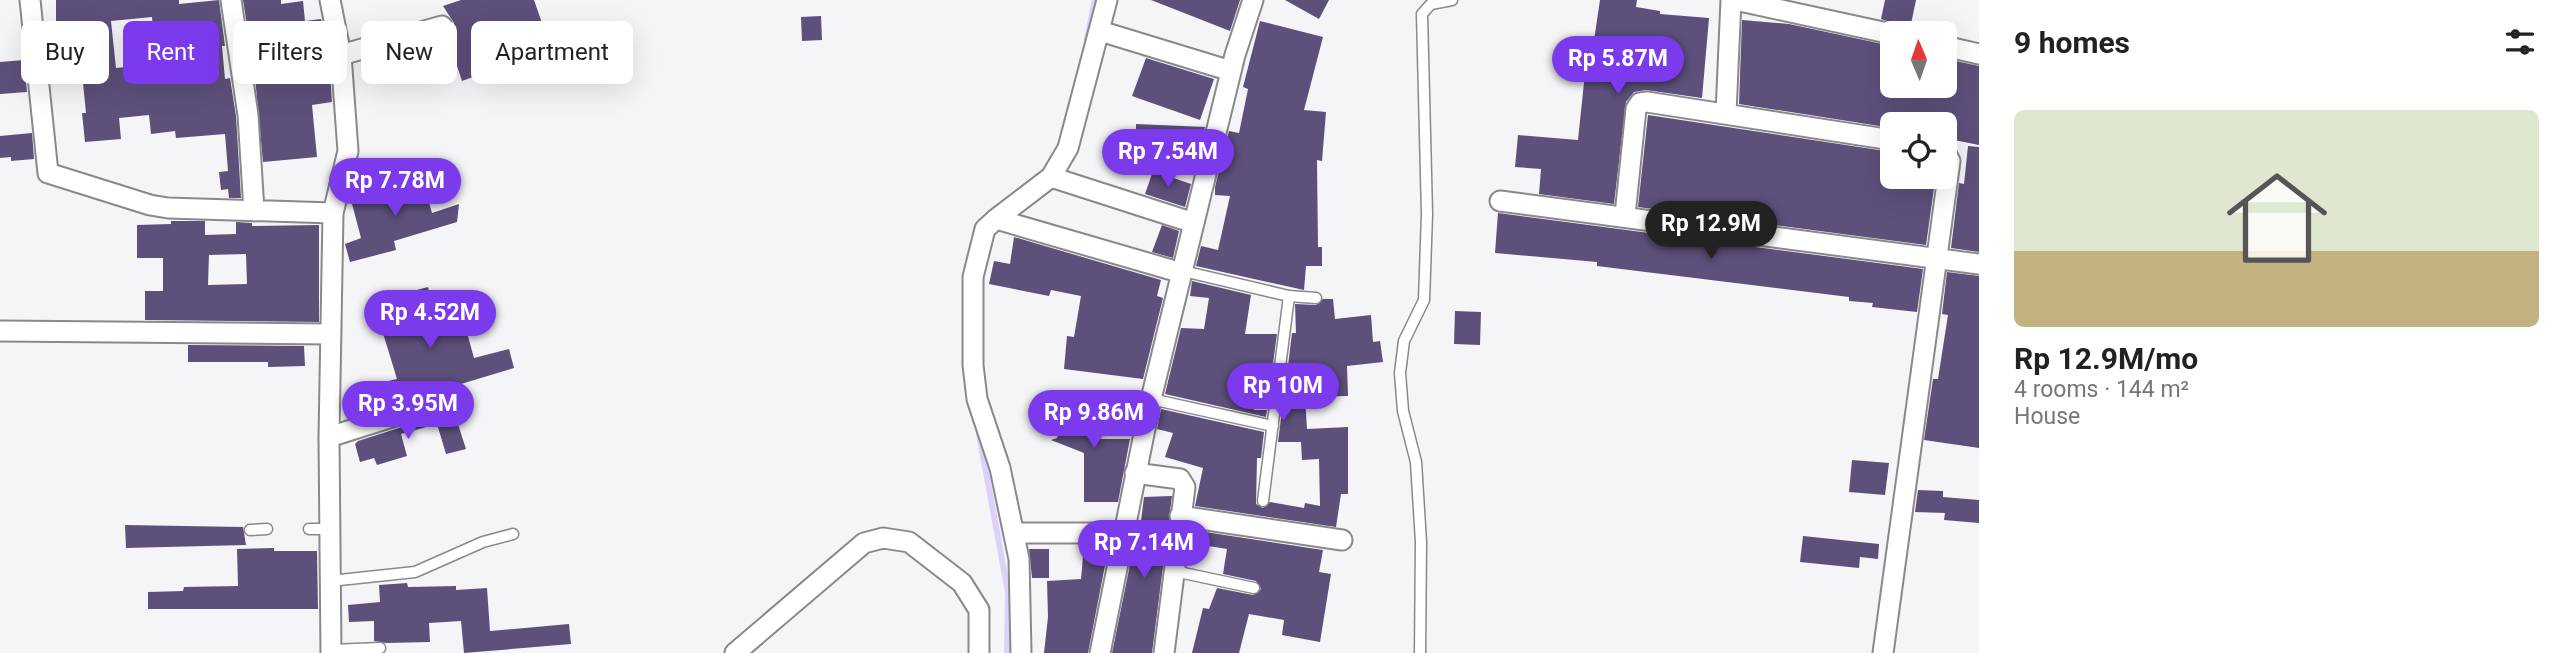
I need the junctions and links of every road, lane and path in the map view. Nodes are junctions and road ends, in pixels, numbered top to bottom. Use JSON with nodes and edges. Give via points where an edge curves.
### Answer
{"nodes":[{"id":1,"x":30,"y":0,"type":"edge"},
{"id":2,"x":230,"y":0,"type":"edge"},
{"id":3,"x":330,"y":0,"type":"edge"},
{"id":4,"x":1107,"y":0,"type":"edge"},
{"id":5,"x":1253,"y":0,"type":"edge"},
{"id":6,"x":1452,"y":0,"type":"edge"},
{"id":7,"x":1733,"y":0,"type":"edge"},
{"id":8,"x":334,"y":21,"type":"edge"},
{"id":9,"x":1880,"y":31,"type":"edge"},
{"id":10,"x":1100,"y":32,"type":"junction"},
{"id":11,"x":1957,"y":49,"type":"edge"},
{"id":12,"x":1979,"y":54,"type":"edge"},
{"id":13,"x":1231,"y":72,"type":"junction"},
{"id":14,"x":343,"y":84,"type":"edge"},
{"id":15,"x":1726,"y":113,"type":"junction"},
{"id":16,"x":1880,"y":138,"type":"edge"},
{"id":17,"x":1051,"y":177,"type":"junction"},
{"id":18,"x":1947,"y":189,"type":"edge"},
{"id":19,"x":1500,"y":201,"type":"dead end"},
{"id":20,"x":254,"y":211,"type":"junction"},
{"id":21,"x":333,"y":213,"type":"junction"},
{"id":22,"x":1625,"y":215,"type":"junction"},
{"id":23,"x":996,"y":219,"type":"junction"},
{"id":24,"x":1194,"y":223,"type":"junction"},
{"id":25,"x":1938,"y":260,"type":"junction"},
{"id":26,"x":1979,"y":264,"type":"edge"},
{"id":27,"x":1182,"y":272,"type":"junction"},
{"id":28,"x":1289,"y":296,"type":"junction"},
{"id":29,"x":1316,"y":298,"type":"dead end"},
{"id":30,"x":0,"y":331,"type":"edge"},
{"id":31,"x":330,"y":334,"type":"junction"},
{"id":32,"x":449,"y":399,"type":"dead end"},
{"id":33,"x":1151,"y":399,"type":"junction"},
{"id":34,"x":1273,"y":426,"type":"junction"},
{"id":35,"x":329,"y":437,"type":"junction"},
{"id":36,"x":1135,"y":473,"type":"junction"},
{"id":37,"x":1263,"y":502,"type":"dead end"},
{"id":38,"x":1180,"y":516,"type":"junction"},
{"id":39,"x":267,"y":529,"type":"dead end"},
{"id":40,"x":309,"y":529,"type":"dead end"},
{"id":41,"x":330,"y":529,"type":"junction"},
{"id":42,"x":250,"y":530,"type":"dead end"},
{"id":43,"x":1014,"y":533,"type":"junction"},
{"id":44,"x":1122,"y":533,"type":"junction"},
{"id":45,"x":513,"y":534,"type":"dead end"},
{"id":46,"x":1342,"y":540,"type":"dead end"},
{"id":47,"x":1174,"y":570,"type":"junction"},
{"id":48,"x":330,"y":581,"type":"junction"},
{"id":49,"x":1254,"y":588,"type":"dead end"},
{"id":50,"x":380,"y":648,"type":"dead end"},
{"id":51,"x":331,"y":652,"type":"edge"},
{"id":52,"x":736,"y":653,"type":"edge"},
{"id":53,"x":979,"y":653,"type":"edge"},
{"id":54,"x":1021,"y":653,"type":"edge"},
{"id":55,"x":1100,"y":653,"type":"edge"},
{"id":56,"x":1164,"y":653,"type":"edge"},
{"id":57,"x":1420,"y":653,"type":"edge"},
{"id":58,"x":1882,"y":653,"type":"edge"}],
"edges":[{"from":1,"to":20,"type":"street","via":[[48,173],[150,205]]},
{"from":2,"to":20,"type":"street","via":[[248,115]]},
{"from":3,"to":8,"type":"street"},
{"from":4,"to":10,"type":"street"},
{"from":5,"to":13,"type":"street"},
{"from":6,"to":57,"type":"lane","via":[[1431,4],[1422,14],[1427,214],[1423,300],[1404,341],[1399,373],[1402,411],[1416,462],[1422,542]]},
{"from":7,"to":9,"type":"street"},
{"from":7,"to":15,"type":"street"},
{"from":10,"to":13,"type":"street"},
{"from":10,"to":17,"type":"street","via":[[1068,148]]},
{"from":11,"to":12,"type":"street"},
{"from":13,"to":24,"type":"street"},
{"from":14,"to":21,"type":"street","via":[[348,150]]},
{"from":15,"to":16,"type":"street"},
{"from":15,"to":22,"type":"street","via":[[1640,103]]},
{"from":17,"to":23,"type":"street"},
{"from":17,"to":24,"type":"street"},
{"from":18,"to":25,"type":"street"},
{"from":19,"to":22,"type":"street"},
{"from":20,"to":21,"type":"street"},
{"from":21,"to":31,"type":"street"},
{"from":22,"to":25,"type":"street"},
{"from":23,"to":27,"type":"street"},
{"from":23,"to":43,"type":"street","via":[[985,229],[973,277],[973,365]]},
{"from":24,"to":27,"type":"street"},
{"from":25,"to":26,"type":"street"},
{"from":25,"to":58,"type":"street"},
{"from":27,"to":28,"type":"lane"},
{"from":27,"to":33,"type":"street"},
{"from":28,"to":29,"type":"lane"},
{"from":28,"to":34,"type":"lane"},
{"from":30,"to":31,"type":"street"},
{"from":31,"to":35,"type":"street"},
{"from":32,"to":35,"type":"street"},
{"from":33,"to":34,"type":"lane"},
{"from":33,"to":36,"type":"street"},
{"from":34,"to":37,"type":"lane"},
{"from":35,"to":41,"type":"street"},
{"from":36,"to":38,"type":"street","via":[[1184,482]]},
{"from":36,"to":44,"type":"street"},
{"from":38,"to":46,"type":"street"},
{"from":38,"to":47,"type":"street"},
{"from":39,"to":42,"type":"lane"},
{"from":40,"to":41,"type":"lane"},
{"from":41,"to":48,"type":"street"},
{"from":43,"to":44,"type":"street"},
{"from":43,"to":54,"type":"street"},
{"from":44,"to":55,"type":"street"},
{"from":45,"to":48,"type":"lane","via":[[415,572]]},
{"from":47,"to":49,"type":"lane"},
{"from":47,"to":56,"type":"street"},
{"from":48,"to":51,"type":"street"},
{"from":50,"to":51,"type":"lane"},
{"from":52,"to":53,"type":"street","via":[[864,543],[883,538],[909,542],[962,583],[979,610]]}]}
